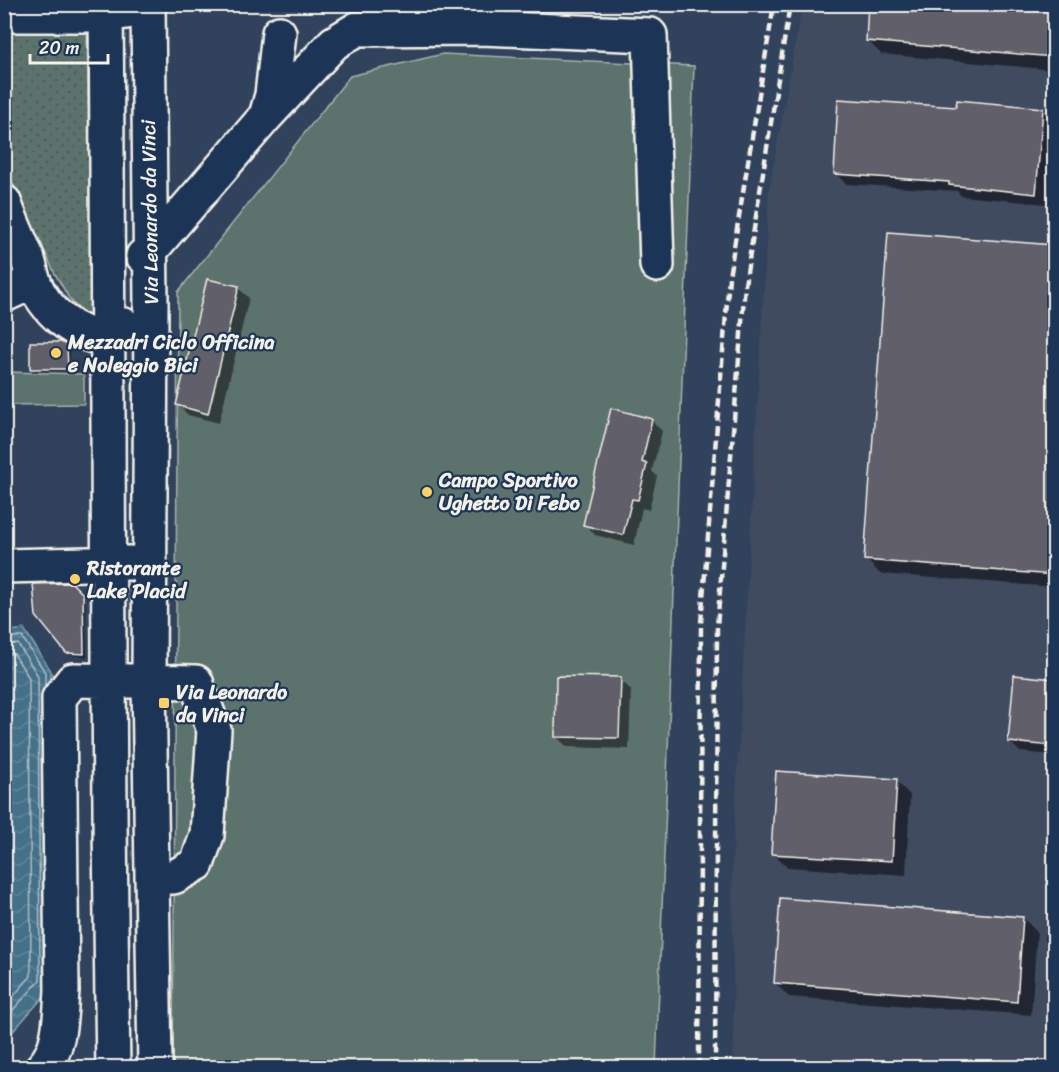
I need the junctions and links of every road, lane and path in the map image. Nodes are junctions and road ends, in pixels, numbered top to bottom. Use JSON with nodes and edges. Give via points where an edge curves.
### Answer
{"nodes":[{"id":1,"x":140,"y":4,"type":"edge"},
{"id":2,"x":148,"y":4,"type":"edge"},
{"id":3,"x":106,"y":10,"type":"edge"},
{"id":4,"x":4,"y":15,"type":"edge"},
{"id":5,"x":279,"y":33,"type":"dead end"},
{"id":6,"x":266,"y":116,"type":"junction"},
{"id":7,"x":4,"y":202,"type":"edge"},
{"id":8,"x":108,"y":237,"type":"junction"},
{"id":9,"x":151,"y":250,"type":"junction"},
{"id":10,"x":657,"y":265,"type":"dead end"},
{"id":11,"x":34,"y":281,"type":"junction"},
{"id":12,"x":4,"y":295,"type":"edge"},
{"id":13,"x":151,"y":303,"type":"junction"},
{"id":14,"x":109,"y":338,"type":"junction"},
{"id":15,"x":150,"y":563,"type":"junction"},
{"id":16,"x":107,"y":564,"type":"junction"},
{"id":17,"x":4,"y":566,"type":"edge"},
{"id":18,"x":108,"y":680,"type":"junction"},
{"id":19,"x":149,"y":680,"type":"junction"},
{"id":20,"x":109,"y":858,"type":"junction"},
{"id":21,"x":152,"y":868,"type":"junction"},
{"id":22,"x":42,"y":1068,"type":"edge"},
{"id":23,"x":113,"y":1068,"type":"edge"},
{"id":24,"x":155,"y":1068,"type":"edge"}],
"edges":[{"from":1,"to":3,"type":"street","via":[[130,11]]},
{"from":2,"to":9,"type":"street","name":"Via Leonardo da Vinci"},
{"from":3,"to":4,"type":"street"},
{"from":3,"to":8,"type":"street"},
{"from":5,"to":6,"type":"street"},
{"from":6,"to":9,"type":"street"},
{"from":6,"to":10,"type":"street","via":[[334,43],[357,29],[650,35]]},
{"from":7,"to":11,"type":"street"},
{"from":8,"to":9,"type":"street","via":[[115,254],[123,260],[137,260]]},
{"from":8,"to":14,"type":"street"},
{"from":9,"to":13,"type":"street","name":"Via Leonardo da Vinci"},
{"from":11,"to":12,"type":"street"},
{"from":11,"to":14,"type":"street","via":[[62,321],[92,337]]},
{"from":13,"to":14,"type":"street"},
{"from":13,"to":15,"type":"street","name":"Via Leonardo da Vinci"},
{"from":14,"to":16,"type":"street"},
{"from":15,"to":16,"type":"street"},
{"from":15,"to":19,"type":"street","name":"Via Leonardo da Vinci"},
{"from":16,"to":17,"type":"street"},
{"from":16,"to":18,"type":"street"},
{"from":18,"to":19,"type":"street"},
{"from":18,"to":20,"type":"street"},
{"from":18,"to":22,"type":"street","via":[[73,680],[59,698],[62,991],[57,1038]]},
{"from":19,"to":21,"type":"street","name":"Via Leonardo da Vinci"},
{"from":19,"to":21,"type":"street","via":[[196,682],[213,730],[207,836],[197,864],[174,877]]},
{"from":20,"to":21,"type":"street"},
{"from":20,"to":23,"type":"street"},
{"from":21,"to":24,"type":"street","name":"Via Leonardo da Vinci"}]}
